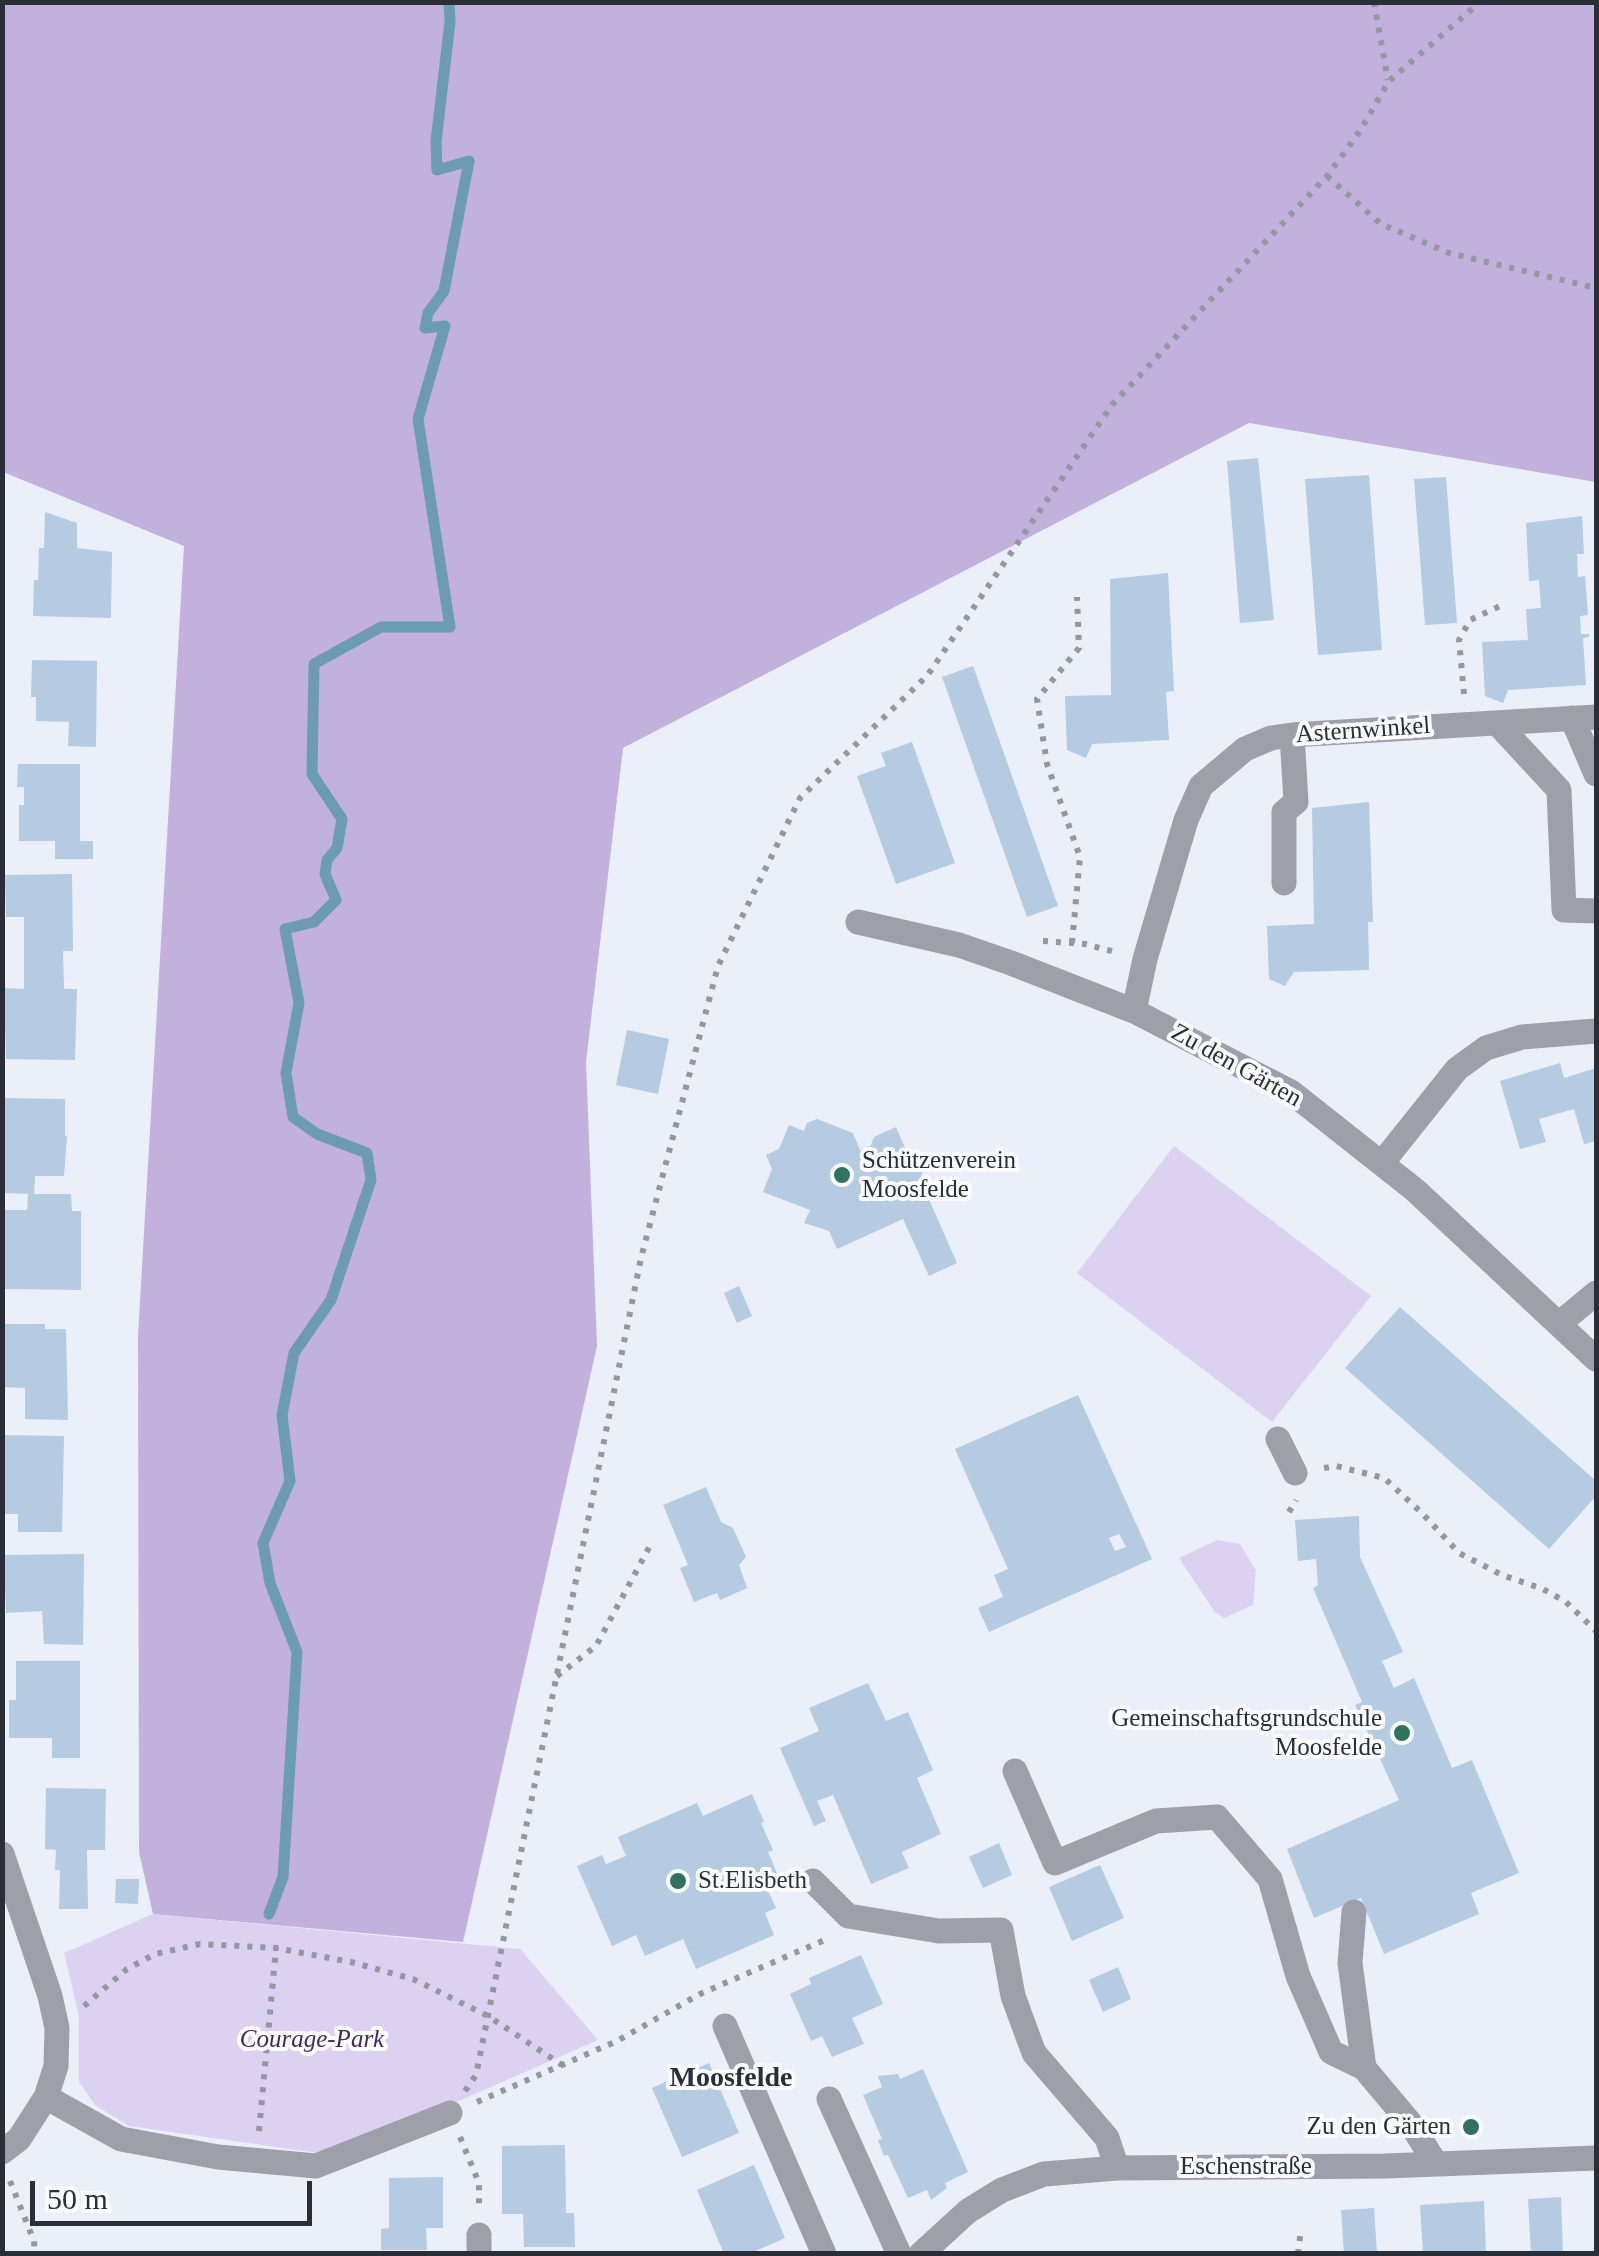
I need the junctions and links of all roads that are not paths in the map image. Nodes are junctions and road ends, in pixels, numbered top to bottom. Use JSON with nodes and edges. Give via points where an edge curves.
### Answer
{"nodes":[{"id":1,"x":1584,"y":718,"type":"edge"},
{"id":2,"x":1497,"y":722,"type":"junction"},
{"id":3,"x":1292,"y":734,"type":"junction"},
{"id":4,"x":1596,"y":774,"type":"edge"},
{"id":5,"x":1284,"y":883,"type":"dead end"},
{"id":6,"x":1596,"y":911,"type":"edge"},
{"id":7,"x":858,"y":922,"type":"dead end"},
{"id":8,"x":1134,"y":1012,"type":"junction"},
{"id":9,"x":1596,"y":1031,"type":"edge"},
{"id":10,"x":1382,"y":1164,"type":"junction"},
{"id":11,"x":1596,"y":1294,"type":"edge"},
{"id":12,"x":1560,"y":1323,"type":"junction"},
{"id":13,"x":1596,"y":1358,"type":"edge"},
{"id":14,"x":1278,"y":1439,"type":"dead end"},
{"id":15,"x":1295,"y":1473,"type":"road end"},
{"id":16,"x":1015,"y":1770,"type":"dead end"},
{"id":17,"x":2,"y":1854,"type":"edge"},
{"id":18,"x":813,"y":1881,"type":"dead end"},
{"id":19,"x":1354,"y":1912,"type":"dead end"},
{"id":20,"x":726,"y":2026,"type":"dead end"},
{"id":21,"x":1364,"y":2068,"type":"junction"},
{"id":22,"x":46,"y":2097,"type":"junction"},
{"id":23,"x":829,"y":2099,"type":"dead end"},
{"id":24,"x":450,"y":2113,"type":"road end"},
{"id":25,"x":1596,"y":2158,"type":"edge"},
{"id":26,"x":1436,"y":2164,"type":"junction"},
{"id":27,"x":6,"y":2165,"type":"edge"},
{"id":28,"x":1117,"y":2168,"type":"junction"},
{"id":29,"x":824,"y":2254,"type":"edge"},
{"id":30,"x":898,"y":2254,"type":"edge"},
{"id":31,"x":921,"y":2254,"type":"edge"}],
"edges":[{"from":1,"to":2,"type":"street","name":"Asternwinkel"},
{"from":1,"to":4,"type":"street"},
{"from":2,"to":3,"type":"street","name":"Asternwinkel"},
{"from":2,"to":6,"type":"street","via":[[1559,790],[1564,910]]},
{"from":3,"to":5,"type":"street","via":[[1296,802],[1284,812]]},
{"from":3,"to":8,"type":"street","name":"Asternwinkel","via":[[1245,749],[1201,786]]},
{"from":7,"to":8,"type":"street","name":"Zu den Gärten","via":[[960,945]]},
{"from":8,"to":10,"type":"street","name":"Zu den Gärten","via":[[1292,1092]]},
{"from":9,"to":10,"type":"street","via":[[1522,1037],[1486,1048],[1458,1069]]},
{"from":10,"to":12,"type":"street","name":"Zu den Gärten"},
{"from":11,"to":12,"type":"street"},
{"from":12,"to":13,"type":"street","name":"Zu den Gärten"},
{"from":14,"to":15,"type":"street"},
{"from":16,"to":21,"type":"street","via":[[1055,1863],[1156,1821],[1217,1817],[1270,1878],[1298,1976],[1330,2052]]},
{"from":17,"to":22,"type":"street","via":[[57,2028]]},
{"from":18,"to":28,"type":"street","via":[[848,1916],[939,1931],[1001,1930],[1013,1996],[1034,2054],[1106,2138]]},
{"from":19,"to":21,"type":"street","via":[[1350,1962]]},
{"from":20,"to":29,"type":"street"},
{"from":21,"to":26,"type":"street"},
{"from":22,"to":24,"type":"street","via":[[121,2139],[256,2163],[316,2166]]},
{"from":22,"to":27,"type":"street"},
{"from":23,"to":30,"type":"street"},
{"from":25,"to":26,"type":"street","name":"Eschenstraße"},
{"from":26,"to":28,"type":"street","name":"Eschenstraße"},
{"from":28,"to":31,"type":"street","name":"Eschenstraße","via":[[1044,2174],[1002,2190]]}]}
